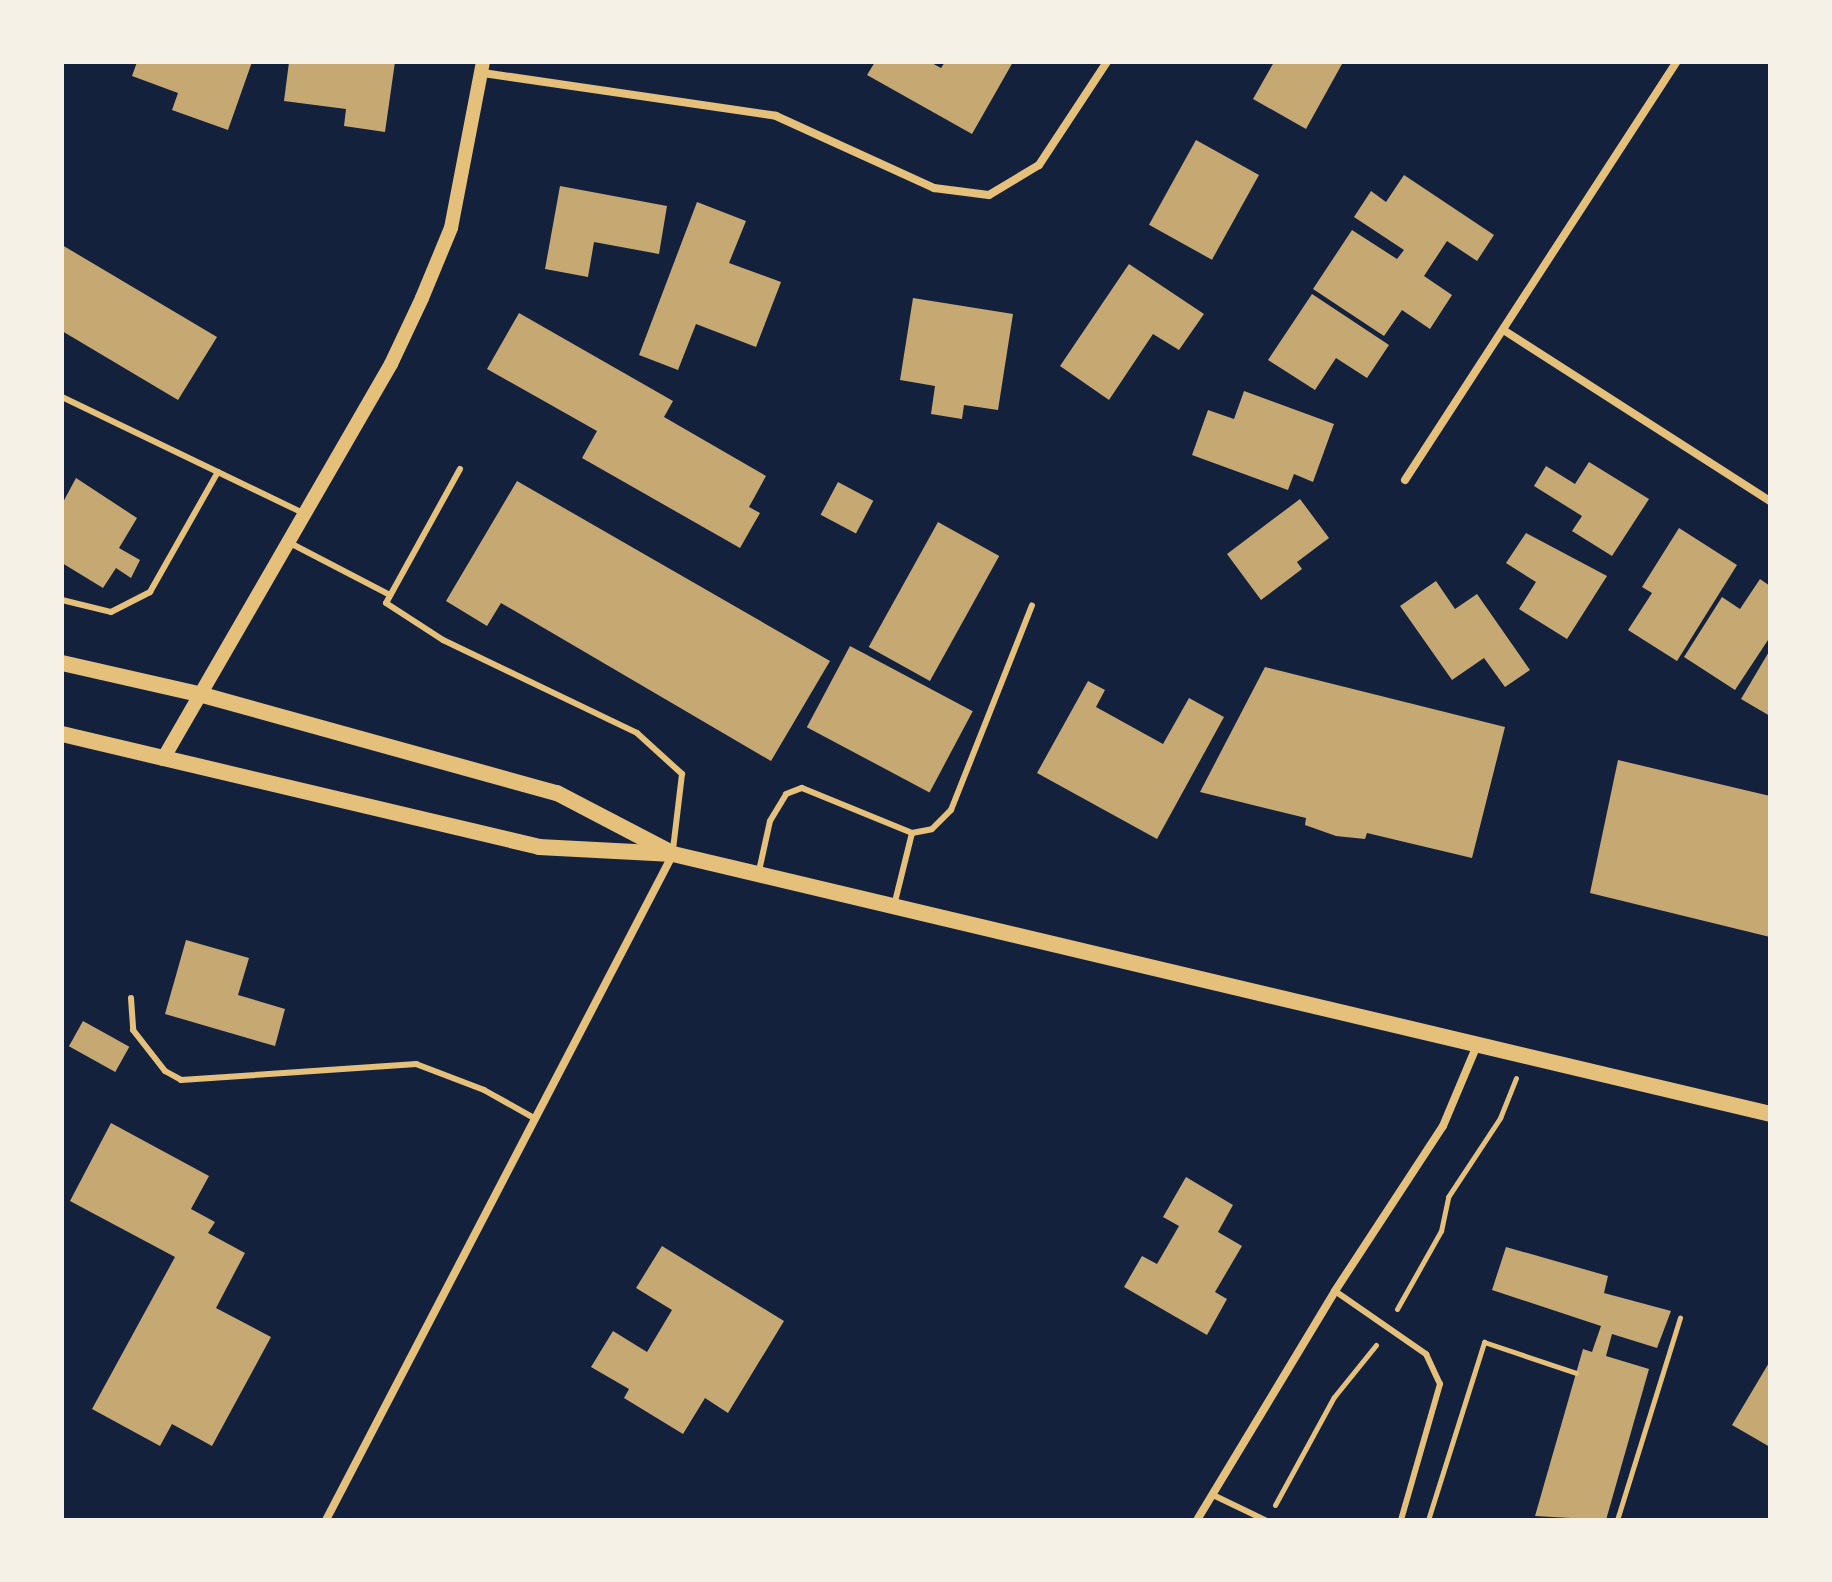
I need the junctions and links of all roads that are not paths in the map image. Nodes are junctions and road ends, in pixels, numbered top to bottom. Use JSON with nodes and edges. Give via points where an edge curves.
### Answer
{"nodes":[{"id":1,"x":1107,"y":62,"type":"edge"},
{"id":2,"x":1676,"y":62,"type":"edge"},
{"id":3,"x":483,"y":67,"type":"edge"},
{"id":4,"x":1505,"y":331,"type":"junction"},
{"id":5,"x":62,"y":397,"type":"edge"},
{"id":6,"x":460,"y":469,"type":"dead end"},
{"id":7,"x":218,"y":472,"type":"junction"},
{"id":8,"x":1405,"y":480,"type":"dead end"},
{"id":9,"x":1770,"y":501,"type":"edge"},
{"id":10,"x":301,"y":512,"type":"junction"},
{"id":11,"x":286,"y":540,"type":"junction"},
{"id":12,"x":390,"y":595,"type":"junction"},
{"id":13,"x":62,"y":600,"type":"edge"},
{"id":14,"x":1032,"y":605,"type":"dead end"},
{"id":15,"x":62,"y":663,"type":"edge"},
{"id":16,"x":199,"y":694,"type":"junction"},
{"id":17,"x":62,"y":734,"type":"edge"},
{"id":18,"x":163,"y":759,"type":"junction"},
{"id":19,"x":912,"y":833,"type":"junction"},
{"id":20,"x":673,"y":854,"type":"junction"},
{"id":21,"x":758,"y":874,"type":"junction"},
{"id":22,"x":894,"y":906,"type":"junction"},
{"id":23,"x":131,"y":998,"type":"dead end"},
{"id":24,"x":1477,"y":1044,"type":"junction"},
{"id":25,"x":1770,"y":1114,"type":"edge"},
{"id":26,"x":534,"y":1118,"type":"junction"},
{"id":27,"x":1335,"y":1291,"type":"junction"},
{"id":28,"x":1213,"y":1495,"type":"junction"},
{"id":29,"x":326,"y":1520,"type":"edge"},
{"id":30,"x":1197,"y":1520,"type":"edge"},
{"id":31,"x":1266,"y":1520,"type":"edge"},
{"id":32,"x":1401,"y":1520,"type":"edge"}],
"edges":[{"from":1,"to":3,"type":"street","via":[[1039,165],[989,195],[934,188],[776,116]]},
{"from":2,"to":4,"type":"street"},
{"from":3,"to":10,"type":"street","via":[[451,228],[391,364]]},
{"from":4,"to":8,"type":"street"},
{"from":4,"to":9,"type":"street"},
{"from":5,"to":7,"type":"lane"},
{"from":6,"to":12,"type":"lane"},
{"from":7,"to":10,"type":"lane"},
{"from":7,"to":13,"type":"lane","via":[[150,592],[111,612]]},
{"from":10,"to":11,"type":"street"},
{"from":11,"to":12,"type":"lane"},
{"from":11,"to":16,"type":"street"},
{"from":12,"to":20,"type":"lane","via":[[386,603],[443,640],[637,733],[682,774]]},
{"from":14,"to":19,"type":"lane","via":[[951,810],[932,829]]},
{"from":15,"to":16,"type":"main road"},
{"from":16,"to":18,"type":"street"},
{"from":16,"to":20,"type":"main road","via":[[557,793]]},
{"from":17,"to":18,"type":"main road"},
{"from":18,"to":20,"type":"main road","via":[[539,847]]},
{"from":19,"to":21,"type":"lane","via":[[793,787],[770,821]]},
{"from":19,"to":22,"type":"lane"},
{"from":20,"to":21,"type":"main road"},
{"from":20,"to":26,"type":"street"},
{"from":21,"to":22,"type":"main road"},
{"from":22,"to":24,"type":"main road"},
{"from":23,"to":26,"type":"lane","via":[[133,1030],[165,1071],[181,1080],[416,1064],[484,1090]]},
{"from":24,"to":25,"type":"main road"},
{"from":24,"to":27,"type":"street","via":[[1443,1126]]},
{"from":26,"to":29,"type":"street"},
{"from":27,"to":28,"type":"street"},
{"from":27,"to":32,"type":"lane","via":[[1426,1354],[1440,1384]]},
{"from":28,"to":30,"type":"street"},
{"from":28,"to":31,"type":"lane"}]}
